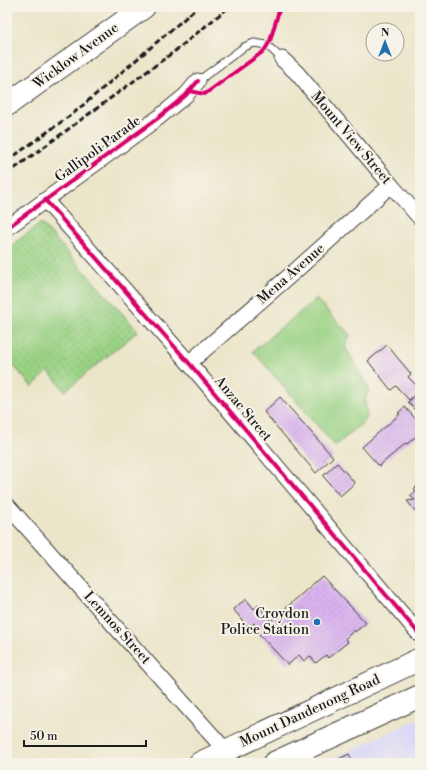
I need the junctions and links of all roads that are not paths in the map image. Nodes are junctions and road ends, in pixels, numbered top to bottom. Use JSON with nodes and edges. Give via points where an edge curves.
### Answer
{"nodes":[{"id":1,"x":144,"y":7,"type":"edge"},
{"id":2,"x":282,"y":59,"type":"joint"},
{"id":3,"x":198,"y":81,"type":"joint"},
{"id":4,"x":7,"y":105,"type":"edge"},
{"id":5,"x":391,"y":185,"type":"junction"},
{"id":6,"x":46,"y":201,"type":"junction"},
{"id":7,"x":420,"y":218,"type":"edge"},
{"id":8,"x":7,"y":228,"type":"edge"},
{"id":9,"x":189,"y":362,"type":"junction"},
{"id":10,"x":7,"y":505,"type":"edge"},
{"id":11,"x":420,"y":635,"type":"edge"},
{"id":12,"x":420,"y":659,"type":"edge"},
{"id":13,"x":420,"y":696,"type":"edge"},
{"id":14,"x":226,"y":751,"type":"junction"},
{"id":15,"x":200,"y":763,"type":"edge"},
{"id":16,"x":274,"y":763,"type":"edge"}],
"edges":[{"from":1,"to":4,"type":"main road","name":"Wicklow Avenue"},
{"from":2,"to":3,"type":"lane","via":[[267,45],[254,43],[244,47]]},
{"from":2,"to":5,"type":"street","name":"Mount View Street","via":[[297,73]]},
{"from":3,"to":6,"type":"street","name":"Gallipoli Parade","via":[[186,95],[158,118]]},
{"from":5,"to":7,"type":"street","name":"Mount View Street"},
{"from":5,"to":9,"type":"street","name":"Mena Avenue"},
{"from":6,"to":8,"type":"street","name":"Gallipoli Parade"},
{"from":6,"to":9,"type":"street","name":"Anzac Street"},
{"from":9,"to":11,"type":"street","name":"Anzac Street"},
{"from":10,"to":14,"type":"street","name":"Lemnos Street"},
{"from":12,"to":14,"type":"main road","name":"Mount Dandenong Road"},
{"from":13,"to":16,"type":"main road"},
{"from":14,"to":15,"type":"main road","name":"Mount Dandenong Road"}]}
